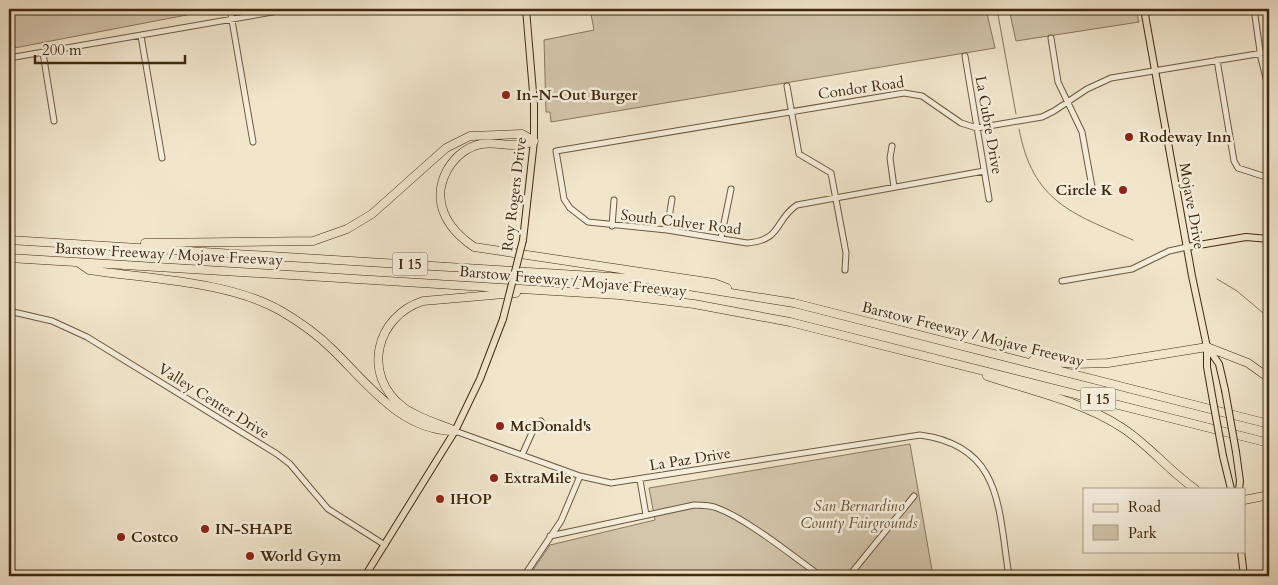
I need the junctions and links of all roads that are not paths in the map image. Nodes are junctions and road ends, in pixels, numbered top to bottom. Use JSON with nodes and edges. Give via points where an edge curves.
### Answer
{"nodes":[{"id":1,"x":230,"y":9,"type":"edge"},
{"id":2,"x":290,"y":9,"type":"edge"},
{"id":3,"x":526,"y":9,"type":"edge"},
{"id":4,"x":1144,"y":9,"type":"edge"},
{"id":5,"x":1254,"y":9,"type":"edge"},
{"id":6,"x":232,"y":19,"type":"junction"},
{"id":7,"x":141,"y":36,"type":"junction"},
{"id":8,"x":1051,"y":38,"type":"dead end"},
{"id":9,"x":1269,"y":52,"type":"edge"},
{"id":10,"x":43,"y":53,"type":"junction"},
{"id":11,"x":1261,"y":53,"type":"junction"},
{"id":12,"x":964,"y":56,"type":"dead end"},
{"id":13,"x":9,"y":58,"type":"edge"},
{"id":14,"x":1217,"y":60,"type":"junction"},
{"id":15,"x":1155,"y":70,"type":"junction"},
{"id":16,"x":787,"y":86,"type":"dead end"},
{"id":17,"x":1269,"y":90,"type":"edge"},
{"id":18,"x":1068,"y":103,"type":"junction"},
{"id":19,"x":791,"y":112,"type":"junction"},
{"id":20,"x":54,"y":120,"type":"dead end"},
{"id":21,"x":977,"y":128,"type":"junction"},
{"id":22,"x":253,"y":142,"type":"dead end"},
{"id":23,"x":534,"y":142,"type":"junction"},
{"id":24,"x":892,"y":146,"type":"dead end"},
{"id":25,"x":556,"y":151,"type":"joint"},
{"id":26,"x":162,"y":158,"type":"dead end"},
{"id":27,"x":984,"y":171,"type":"junction"},
{"id":28,"x":1269,"y":178,"type":"edge"},
{"id":29,"x":894,"y":187,"type":"junction"},
{"id":30,"x":1092,"y":187,"type":"dead end"},
{"id":31,"x":731,"y":189,"type":"dead end"},
{"id":32,"x":836,"y":196,"type":"junction"},
{"id":33,"x":672,"y":198,"type":"dead end"},
{"id":34,"x":989,"y":199,"type":"dead end"},
{"id":35,"x":614,"y":200,"type":"dead end"},
{"id":36,"x":612,"y":226,"type":"junction"},
{"id":37,"x":667,"y":230,"type":"junction"},
{"id":38,"x":722,"y":238,"type":"junction"},
{"id":39,"x":1269,"y":239,"type":"edge"},
{"id":40,"x":9,"y":240,"type":"edge"},
{"id":41,"x":81,"y":244,"type":"junction"},
{"id":42,"x":1186,"y":247,"type":"junction"},
{"id":43,"x":9,"y":258,"type":"edge"},
{"id":44,"x":79,"y":263,"type":"junction"},
{"id":45,"x":845,"y":270,"type":"dead end"},
{"id":46,"x":1062,"y":281,"type":"dead end"},
{"id":47,"x":543,"y":290,"type":"junction"},
{"id":48,"x":739,"y":293,"type":"junction"},
{"id":49,"x":9,"y":311,"type":"edge"},
{"id":50,"x":1207,"y":347,"type":"junction"},
{"id":51,"x":926,"y":356,"type":"junction"},
{"id":52,"x":1008,"y":357,"type":"junction"},
{"id":53,"x":1269,"y":378,"type":"edge"},
{"id":54,"x":541,"y":421,"type":"dead end"},
{"id":55,"x":1269,"y":424,"type":"edge"},
{"id":56,"x":455,"y":431,"type":"junction"},
{"id":57,"x":1269,"y":443,"type":"edge"},
{"id":58,"x":522,"y":455,"type":"junction"},
{"id":59,"x":580,"y":476,"type":"junction"},
{"id":60,"x":640,"y":480,"type":"junction"},
{"id":61,"x":1194,"y":488,"type":"edge"},
{"id":62,"x":1231,"y":488,"type":"edge"},
{"id":63,"x":1239,"y":488,"type":"edge"},
{"id":64,"x":1269,"y":495,"type":"edge"},
{"id":65,"x":914,"y":496,"type":"dead end"},
{"id":66,"x":1246,"y":500,"type":"edge"},
{"id":67,"x":646,"y":515,"type":"junction"},
{"id":68,"x":550,"y":536,"type":"junction"},
{"id":69,"x":385,"y":545,"type":"junction"},
{"id":70,"x":1241,"y":552,"type":"edge"},
{"id":71,"x":9,"y":570,"type":"edge"},
{"id":72,"x":9,"y":576,"type":"edge"},
{"id":73,"x":365,"y":576,"type":"edge"},
{"id":74,"x":524,"y":576,"type":"edge"},
{"id":75,"x":821,"y":576,"type":"edge"},
{"id":76,"x":849,"y":576,"type":"edge"},
{"id":77,"x":1009,"y":576,"type":"edge"},
{"id":78,"x":1244,"y":576,"type":"edge"}],
"edges":[{"from":1,"to":6,"type":"street"},
{"from":2,"to":6,"type":"street"},
{"from":3,"to":23,"type":"main road","name":"Roy Rogers Drive"},
{"from":4,"to":15,"type":"main road","name":"Mojave Drive"},
{"from":5,"to":11,"type":"street"},
{"from":6,"to":7,"type":"street"},
{"from":6,"to":22,"type":"street"},
{"from":7,"to":10,"type":"street"},
{"from":7,"to":26,"type":"street"},
{"from":8,"to":18,"type":"street","via":[[1058,82]]},
{"from":9,"to":11,"type":"street"},
{"from":10,"to":13,"type":"street"},
{"from":10,"to":20,"type":"street"},
{"from":11,"to":14,"type":"street"},
{"from":11,"to":17,"type":"street"},
{"from":12,"to":21,"type":"street","name":"La Cubre Drive"},
{"from":14,"to":15,"type":"street"},
{"from":14,"to":28,"type":"street","via":[[1234,161],[1238,168]]},
{"from":15,"to":18,"type":"street","via":[[1098,82]]},
{"from":15,"to":42,"type":"main road","name":"Mojave Drive"},
{"from":16,"to":19,"type":"street"},
{"from":18,"to":21,"type":"street","via":[[1042,117]]},
{"from":18,"to":30,"type":"street","via":[[1082,132]]},
{"from":19,"to":21,"type":"street","name":"Condor Road","via":[[914,93],[961,123]]},
{"from":19,"to":25,"type":"street","name":"Condor Road"},
{"from":19,"to":32,"type":"street","via":[[799,154],[831,173]]},
{"from":21,"to":27,"type":"street","name":"La Cubre Drive"},
{"from":23,"to":41,"type":"highway","via":[[522,134],[470,136],[446,148],[372,214],[347,229],[313,241]]},
{"from":23,"to":48,"type":"highway","via":[[521,147],[482,144],[459,155],[445,170],[441,190],[443,212],[457,235],[474,247],[714,283]]},
{"from":23,"to":56,"type":"main road","name":"Roy Rogers Drive","bridge":true,"via":[[523,240],[503,319]]},
{"from":24,"to":29,"type":"street","via":[[890,158]]},
{"from":25,"to":36,"type":"street","name":"South Culver Road","via":[[564,199],[570,208],[588,222]]},
{"from":27,"to":29,"type":"street","name":"South Culver Road"},
{"from":27,"to":34,"type":"street","name":"La Cubre Drive"},
{"from":29,"to":32,"type":"street","name":"South Culver Road"},
{"from":31,"to":38,"type":"street"},
{"from":32,"to":38,"type":"street","name":"South Culver Road","via":[[797,205],[786,215],[776,232],[759,242]]},
{"from":32,"to":45,"type":"street","via":[[846,253]]},
{"from":33,"to":37,"type":"street"},
{"from":35,"to":36,"type":"street"},
{"from":36,"to":37,"type":"street","name":"South Culver Road"},
{"from":37,"to":38,"type":"street","name":"South Culver Road"},
{"from":39,"to":42,"type":"main road","via":[[1246,237]]},
{"from":40,"to":41,"type":"highway","name":"Barstow Freeway / Mojave Freeway","number":"I 15"},
{"from":41,"to":48,"type":"highway","name":"Barstow Freeway / Mojave Freeway","number":"I 15","via":[[644,279]]},
{"from":42,"to":46,"type":"street","via":[[1168,251],[1132,269]]},
{"from":42,"to":50,"type":"main road","name":"Mojave Drive"},
{"from":43,"to":44,"type":"highway","name":"Barstow Freeway / Mojave Freeway","number":"I 15"},
{"from":44,"to":47,"type":"highway","name":"Barstow Freeway / Mojave Freeway","number":"I 15"},
{"from":44,"to":56,"type":"highway","via":[[89,270],[232,292],[281,311],[319,337],[372,392],[402,415],[440,431]]},
{"from":47,"to":51,"type":"highway","name":"Barstow Freeway / Mojave Freeway","number":"I 15","via":[[694,304],[790,322]]},
{"from":47,"to":56,"type":"highway","via":[[423,301],[397,314],[385,331],[378,349],[378,360],[389,391],[403,407]]},
{"from":48,"to":52,"type":"highway","name":"Barstow Freeway / Mojave Freeway","number":"I 15","via":[[794,303]]},
{"from":49,"to":69,"type":"street","name":"Valley Center Drive","via":[[52,321],[87,337],[277,454],[296,470],[321,503],[334,514]]},
{"from":50,"to":52,"type":"highway","via":[[1092,364]]},
{"from":50,"to":53,"type":"highway","via":[[1248,363]]},
{"from":50,"to":62,"type":"main road","name":"Mojave Drive","bridge":true,"via":[[1207,367]]},
{"from":50,"to":63,"type":"main road","name":"Mojave Drive","bridge":true,"via":[[1218,364],[1225,390]]},
{"from":51,"to":57,"type":"highway","name":"Barstow Freeway / Mojave Freeway","number":"I 15"},
{"from":51,"to":61,"type":"highway","via":[[1100,414],[1122,428]]},
{"from":52,"to":55,"type":"highway","name":"Barstow Freeway / Mojave Freeway","number":"I 15"},
{"from":54,"to":58,"type":"street"},
{"from":56,"to":58,"type":"street","name":"La Paz Drive"},
{"from":56,"to":69,"type":"main road"},
{"from":58,"to":59,"type":"street","name":"La Paz Drive"},
{"from":59,"to":60,"type":"street","name":"La Paz Drive","via":[[611,483]]},
{"from":59,"to":68,"type":"street","via":[[566,512]]},
{"from":60,"to":67,"type":"street"},
{"from":60,"to":77,"type":"street","name":"La Paz Drive","via":[[920,435],[938,437],[967,451],[989,476],[996,497]]},
{"from":64,"to":66,"type":"highway"},
{"from":65,"to":76,"type":"street"},
{"from":67,"to":68,"type":"street"},
{"from":67,"to":75,"type":"street","via":[[694,505],[716,507],[736,517]]},
{"from":68,"to":74,"type":"street"},
{"from":69,"to":73,"type":"main road"},
{"from":70,"to":78,"type":"main road"},
{"from":71,"to":72,"type":"street"}]}
